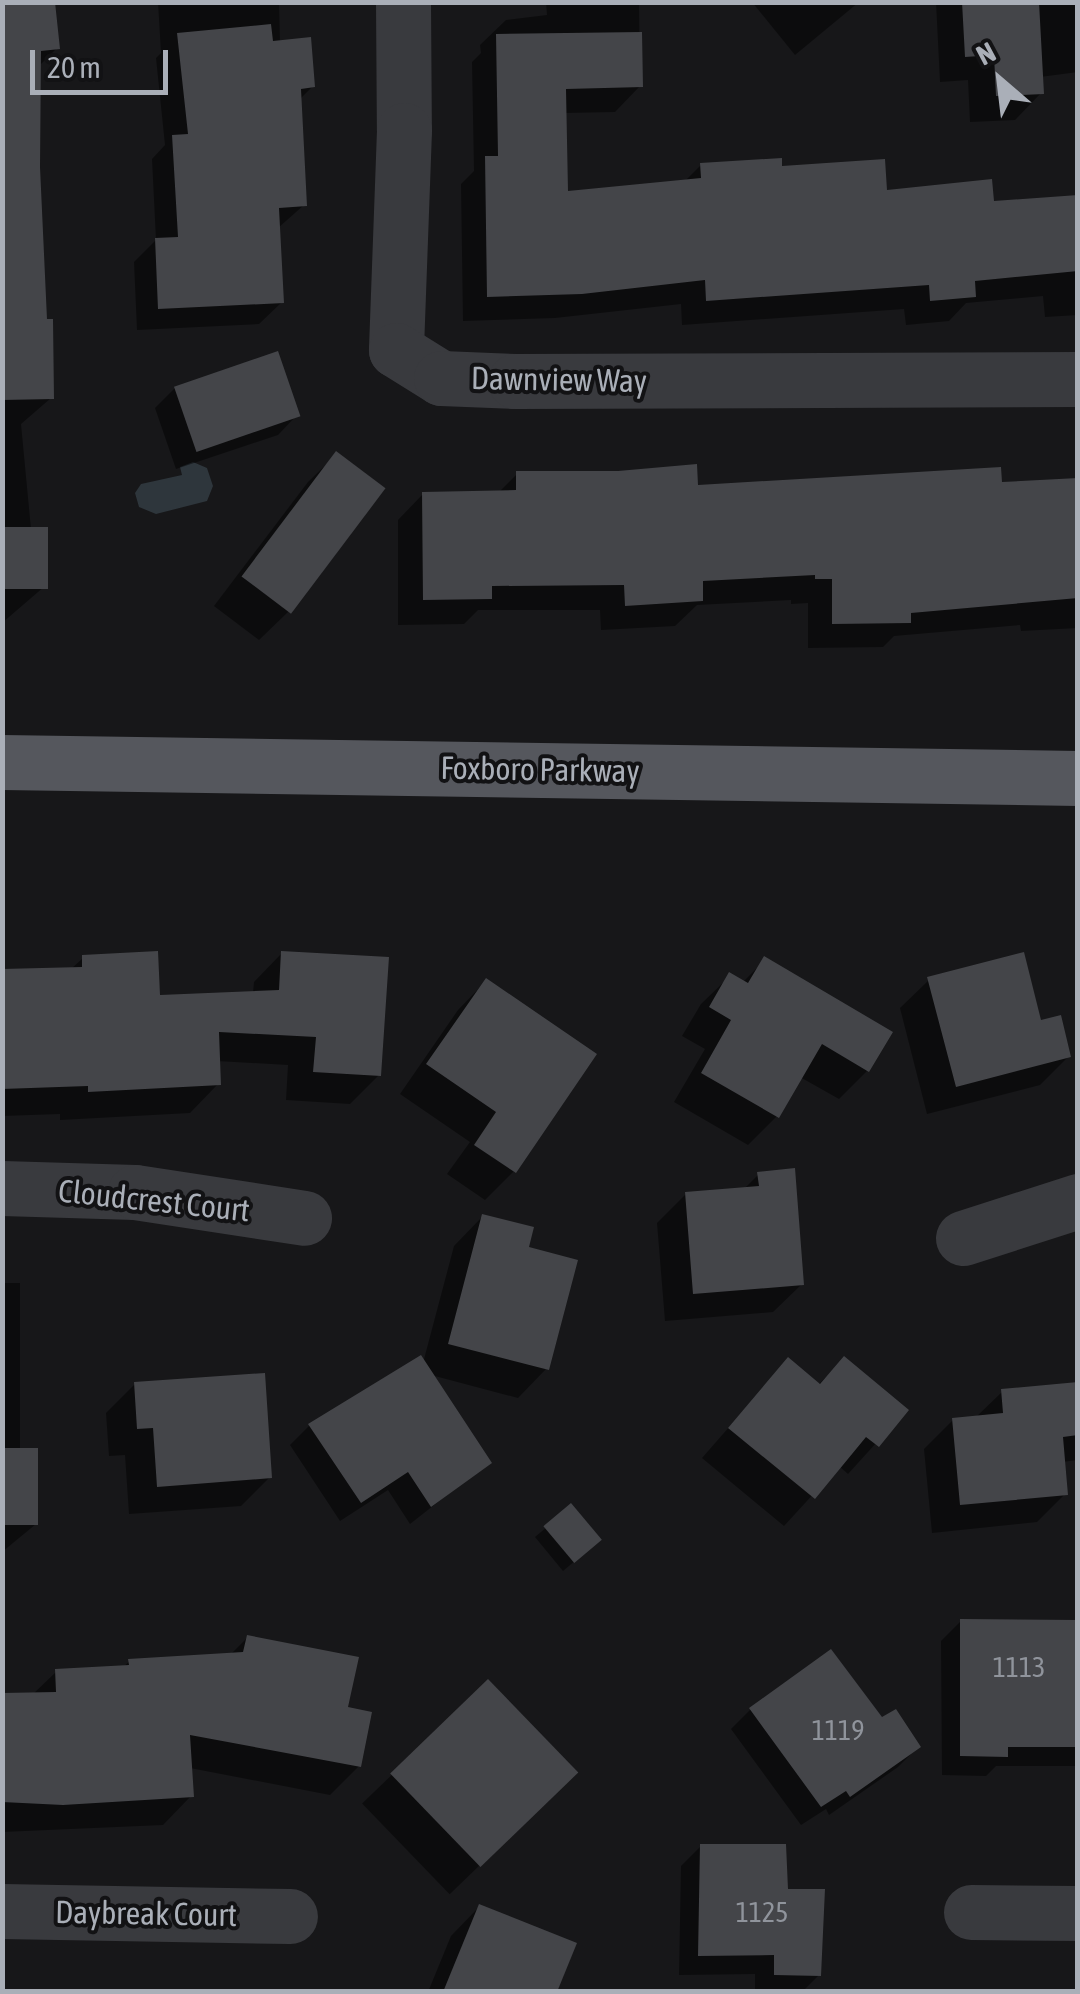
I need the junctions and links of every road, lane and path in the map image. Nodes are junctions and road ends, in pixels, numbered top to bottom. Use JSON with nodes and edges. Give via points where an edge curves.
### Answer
{"nodes":[{"id":1,"x":402,"y":2,"type":"edge"},
{"id":2,"x":1078,"y":379,"type":"edge"},
{"id":3,"x":2,"y":762,"type":"edge"},
{"id":4,"x":1078,"y":778,"type":"edge"},
{"id":5,"x":2,"y":1188,"type":"edge"},
{"id":6,"x":1078,"y":1201,"type":"edge"},
{"id":7,"x":304,"y":1218,"type":"dead end"},
{"id":8,"x":964,"y":1238,"type":"dead end"},
{"id":9,"x":2,"y":1911,"type":"edge"},
{"id":10,"x":971,"y":1912,"type":"dead end"},
{"id":11,"x":1078,"y":1914,"type":"edge"},
{"id":12,"x":290,"y":1916,"type":"dead end"}],
"edges":[{"from":1,"to":2,"type":"street","name":"Dawnview Way","via":[[396,350],[441,378]]},
{"from":3,"to":4,"type":"main road","name":"Foxboro Parkway"},
{"from":5,"to":7,"type":"street","name":"Cloudcrest Court","via":[[135,1192]]},
{"from":6,"to":8,"type":"street"},
{"from":9,"to":12,"type":"street","name":"Daybreak Court"},
{"from":10,"to":11,"type":"street"}]}
